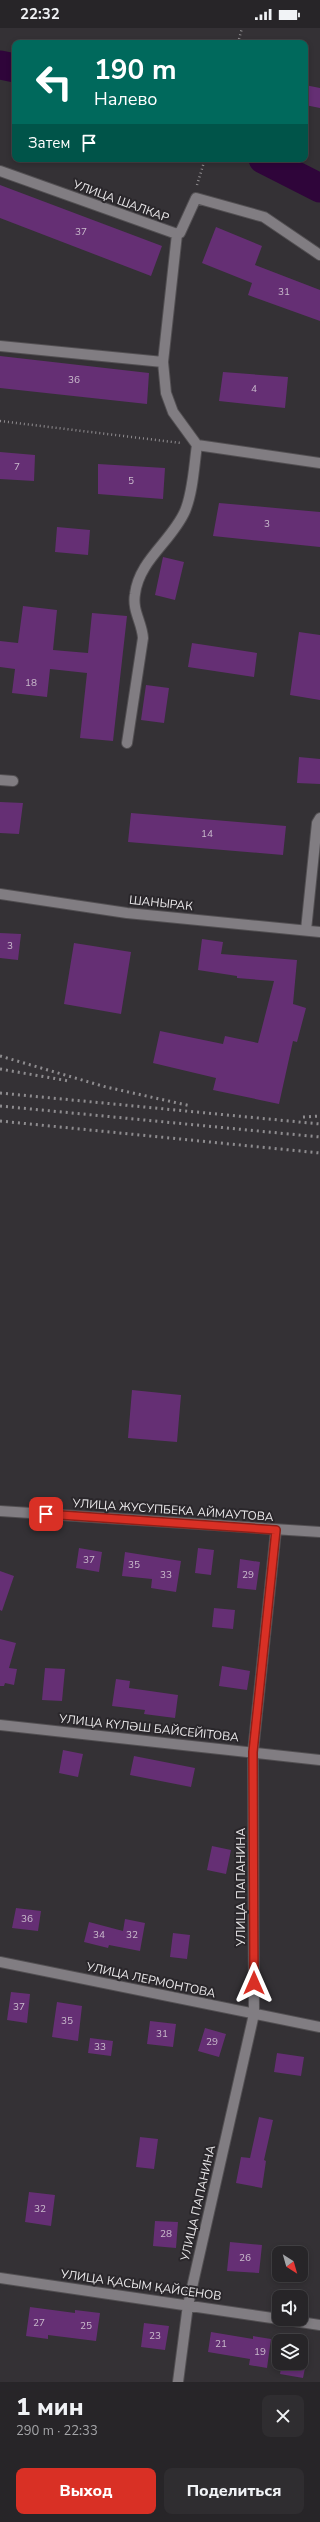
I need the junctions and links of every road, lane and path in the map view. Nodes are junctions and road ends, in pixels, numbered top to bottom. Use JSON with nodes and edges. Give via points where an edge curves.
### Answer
{"nodes":[{"id":1,"x":242,"y":28,"type":"edge"},
{"id":2,"x":239,"y":40,"type":"edge"},
{"id":3,"x":204,"y":162,"type":"edge"},
{"id":4,"x":0,"y":171,"type":"edge"},
{"id":5,"x":197,"y":184,"type":"dead end"},
{"id":6,"x":177,"y":234,"type":"junction"},
{"id":7,"x":320,"y":255,"type":"edge"},
{"id":8,"x":0,"y":346,"type":"edge"},
{"id":9,"x":163,"y":362,"type":"junction"},
{"id":10,"x":0,"y":421,"type":"edge"},
{"id":11,"x":197,"y":445,"type":"junction"},
{"id":12,"x":320,"y":463,"type":"edge"},
{"id":13,"x":127,"y":743,"type":"dead end"},
{"id":14,"x":0,"y":780,"type":"edge"},
{"id":15,"x":13,"y":781,"type":"dead end"},
{"id":16,"x":320,"y":818,"type":"edge"},
{"id":17,"x":0,"y":894,"type":"edge"},
{"id":18,"x":306,"y":930,"type":"junction"},
{"id":19,"x":320,"y":932,"type":"edge"},
{"id":20,"x":0,"y":1511,"type":"edge"},
{"id":21,"x":276,"y":1530,"type":"junction"},
{"id":22,"x":320,"y":1532,"type":"edge"},
{"id":23,"x":0,"y":1725,"type":"edge"},
{"id":24,"x":253,"y":1752,"type":"junction"},
{"id":25,"x":320,"y":1760,"type":"edge"},
{"id":26,"x":0,"y":1962,"type":"edge"},
{"id":27,"x":254,"y":2014,"type":"junction"},
{"id":28,"x":320,"y":2027,"type":"edge"},
{"id":29,"x":0,"y":2278,"type":"edge"},
{"id":30,"x":188,"y":2305,"type":"junction"},
{"id":31,"x":272,"y":2318,"type":"edge"},
{"id":32,"x":308,"y":2323,"type":"edge"},
{"id":33,"x":320,"y":2325,"type":"edge"},
{"id":34,"x":178,"y":2382,"type":"edge"}],
"edges":[{"from":1,"to":2,"type":"path"},
{"from":3,"to":5,"type":"path"},
{"from":4,"to":6,"type":"street","name":"УЛИЦА ШАЛКАР"},
{"from":6,"to":7,"type":"street","name":"УЛИЦА ШАЛКАР","via":[[180,233],[196,198],[264,217]]},
{"from":6,"to":9,"type":"street"},
{"from":8,"to":9,"type":"street"},
{"from":9,"to":11,"type":"street","via":[[173,412]]},
{"from":10,"to":11,"type":"path"},
{"from":11,"to":12,"type":"street"},
{"from":11,"to":13,"type":"street","via":[[185,511],[140,574],[135,594],[134,610],[143,631],[143,638]]},
{"from":14,"to":15,"type":"street"},
{"from":16,"to":18,"type":"street","via":[[317,823]]},
{"from":17,"to":18,"type":"street","name":"ШАНЫРАК","via":[[127,913]]},
{"from":18,"to":19,"type":"street","name":"ШАНЫРАК"},
{"from":20,"to":21,"type":"street","name":"УЛИЦА ЖУСУПБЕКА АЙМАУТОВА"},
{"from":21,"to":22,"type":"street","name":"УЛИЦА ЖУСУПБЕКА АЙМАУТОВА"},
{"from":21,"to":24,"type":"street","name":"УЛИЦА ПАПАНИНА"},
{"from":23,"to":24,"type":"street","name":"УЛИЦА КҮЛӘШ БАЙСЕЙІТОВА"},
{"from":24,"to":25,"type":"street","name":"УЛИЦА КҮЛӘШ БАЙСЕЙІТОВА"},
{"from":24,"to":27,"type":"street","name":"УЛИЦА ПАПАНИНА"},
{"from":26,"to":27,"type":"street","name":"УЛИЦА ЛЕРМОНТОВА"},
{"from":27,"to":28,"type":"street","name":"УЛИЦА ЛЕРМОНТОВА"},
{"from":27,"to":30,"type":"street","name":"УЛИЦА ПАПАНИНА"},
{"from":29,"to":30,"type":"street","name":"УЛИЦА ҚАСЫМ ҚАЙСЕНОВ"},
{"from":30,"to":31,"type":"street","name":"УЛИЦА ҚАСЫМ ҚАЙСЕНОВ"},
{"from":30,"to":34,"type":"street","name":"УЛИЦА ПАПАНИНА"},
{"from":32,"to":33,"type":"street","name":"УЛИЦА ҚАСЫМ ҚАЙСЕНОВ"}]}
